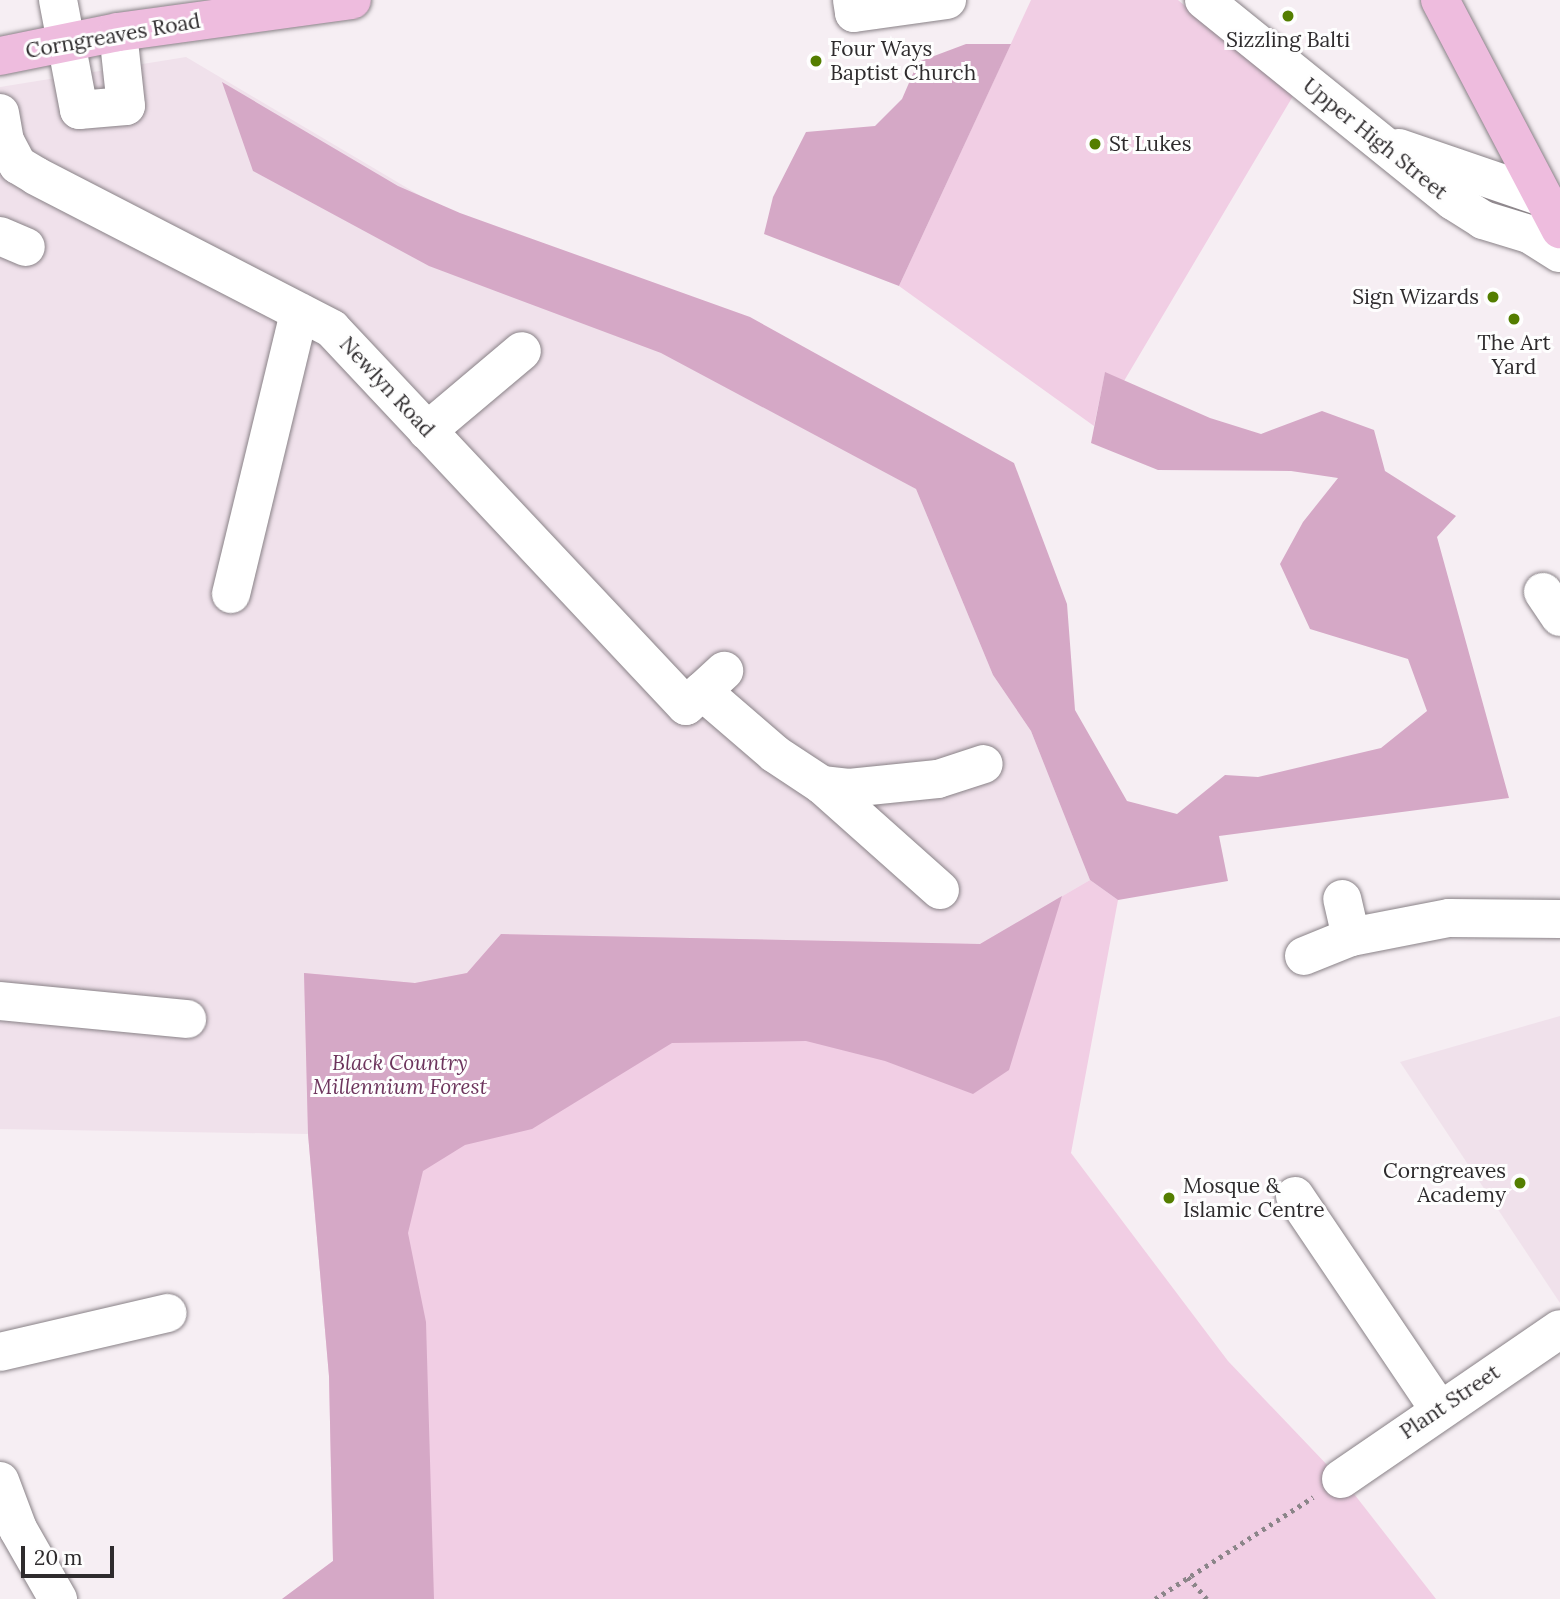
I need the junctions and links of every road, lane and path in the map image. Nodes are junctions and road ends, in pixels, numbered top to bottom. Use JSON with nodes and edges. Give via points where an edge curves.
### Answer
{"nodes":[{"id":1,"x":58,"y":0,"type":"edge"},
{"id":2,"x":352,"y":0,"type":"edge"},
{"id":3,"x":852,"y":0,"type":"edge"},
{"id":4,"x":947,"y":0,"type":"edge"},
{"id":5,"x":1204,"y":0,"type":"edge"},
{"id":6,"x":1220,"y":0,"type":"edge"},
{"id":7,"x":1440,"y":0,"type":"edge"},
{"id":8,"x":118,"y":32,"type":"junction"},
{"id":9,"x":65,"y":45,"type":"junction"},
{"id":10,"x":0,"y":56,"type":"edge"},
{"id":11,"x":0,"y":113,"type":"edge"},
{"id":12,"x":1551,"y":213,"type":"edge"},
{"id":13,"x":1560,"y":253,"type":"edge"},
{"id":14,"x":299,"y":312,"type":"junction"},
{"id":15,"x":522,"y":351,"type":"dead end"},
{"id":16,"x":427,"y":431,"type":"junction"},
{"id":17,"x":231,"y":594,"type":"dead end"},
{"id":18,"x":984,"y":764,"type":"dead end"},
{"id":19,"x":822,"y":785,"type":"junction"},
{"id":20,"x":940,"y":890,"type":"dead end"},
{"id":21,"x":1342,"y":899,"type":"dead end"},
{"id":22,"x":1560,"y":919,"type":"edge"},
{"id":23,"x":1350,"y":937,"type":"junction"},
{"id":24,"x":1304,"y":956,"type":"dead end"},
{"id":25,"x":0,"y":1001,"type":"edge"},
{"id":26,"x":187,"y":1019,"type":"dead end"},
{"id":27,"x":1295,"y":1196,"type":"dead end"},
{"id":28,"x":167,"y":1313,"type":"dead end"},
{"id":29,"x":1560,"y":1329,"type":"edge"},
{"id":30,"x":0,"y":1352,"type":"edge"},
{"id":31,"x":1438,"y":1408,"type":"junction"},
{"id":32,"x":1341,"y":1479,"type":"joint"},
{"id":33,"x":0,"y":1481,"type":"edge"},
{"id":34,"x":1188,"y":1577,"type":"junction"},
{"id":35,"x":58,"y":1599,"type":"edge"},
{"id":36,"x":1156,"y":1599,"type":"edge"},
{"id":37,"x":1207,"y":1599,"type":"edge"}],
"edges":[{"from":1,"to":9,"type":"street"},
{"from":2,"to":8,"type":"main road","name":"Corngreaves Road"},
{"from":3,"to":4,"type":"street","via":[[853,13]]},
{"from":5,"to":13,"type":"street","name":"Upper High Street","via":[[1453,201],[1483,220],[1529,234]]},
{"from":6,"to":12,"type":"street","name":"Upper High Street","via":[[1404,152],[1460,167]]},
{"from":7,"to":12,"type":"main road"},
{"from":8,"to":9,"type":"main road","name":"Corngreaves Road"},
{"from":8,"to":9,"type":"street","via":[[126,106],[79,110]]},
{"from":9,"to":10,"type":"main road","name":"Corngreaves Road"},
{"from":11,"to":14,"type":"street","name":"Newlyn Road","via":[[5,141],[27,170]]},
{"from":14,"to":16,"type":"street","name":"Newlyn Road","via":[[332,329]]},
{"from":14,"to":17,"type":"street"},
{"from":15,"to":16,"type":"street"},
{"from":16,"to":19,"type":"street","name":"Newlyn Road","via":[[686,706],[713,681],[775,754]]},
{"from":18,"to":19,"type":"street","via":[[927,781],[849,788]]},
{"from":19,"to":20,"type":"street"},
{"from":21,"to":23,"type":"street"},
{"from":22,"to":23,"type":"street","via":[[1449,918]]},
{"from":23,"to":24,"type":"street"},
{"from":25,"to":26,"type":"street"},
{"from":27,"to":31,"type":"street"},
{"from":28,"to":30,"type":"street"},
{"from":29,"to":31,"type":"street","name":"Plant Street"},
{"from":31,"to":32,"type":"street","name":"Plant Street"},
{"from":32,"to":34,"type":"path"},
{"from":33,"to":35,"type":"street","via":[[18,1530]]},
{"from":34,"to":36,"type":"path"},
{"from":34,"to":37,"type":"path"}]}
